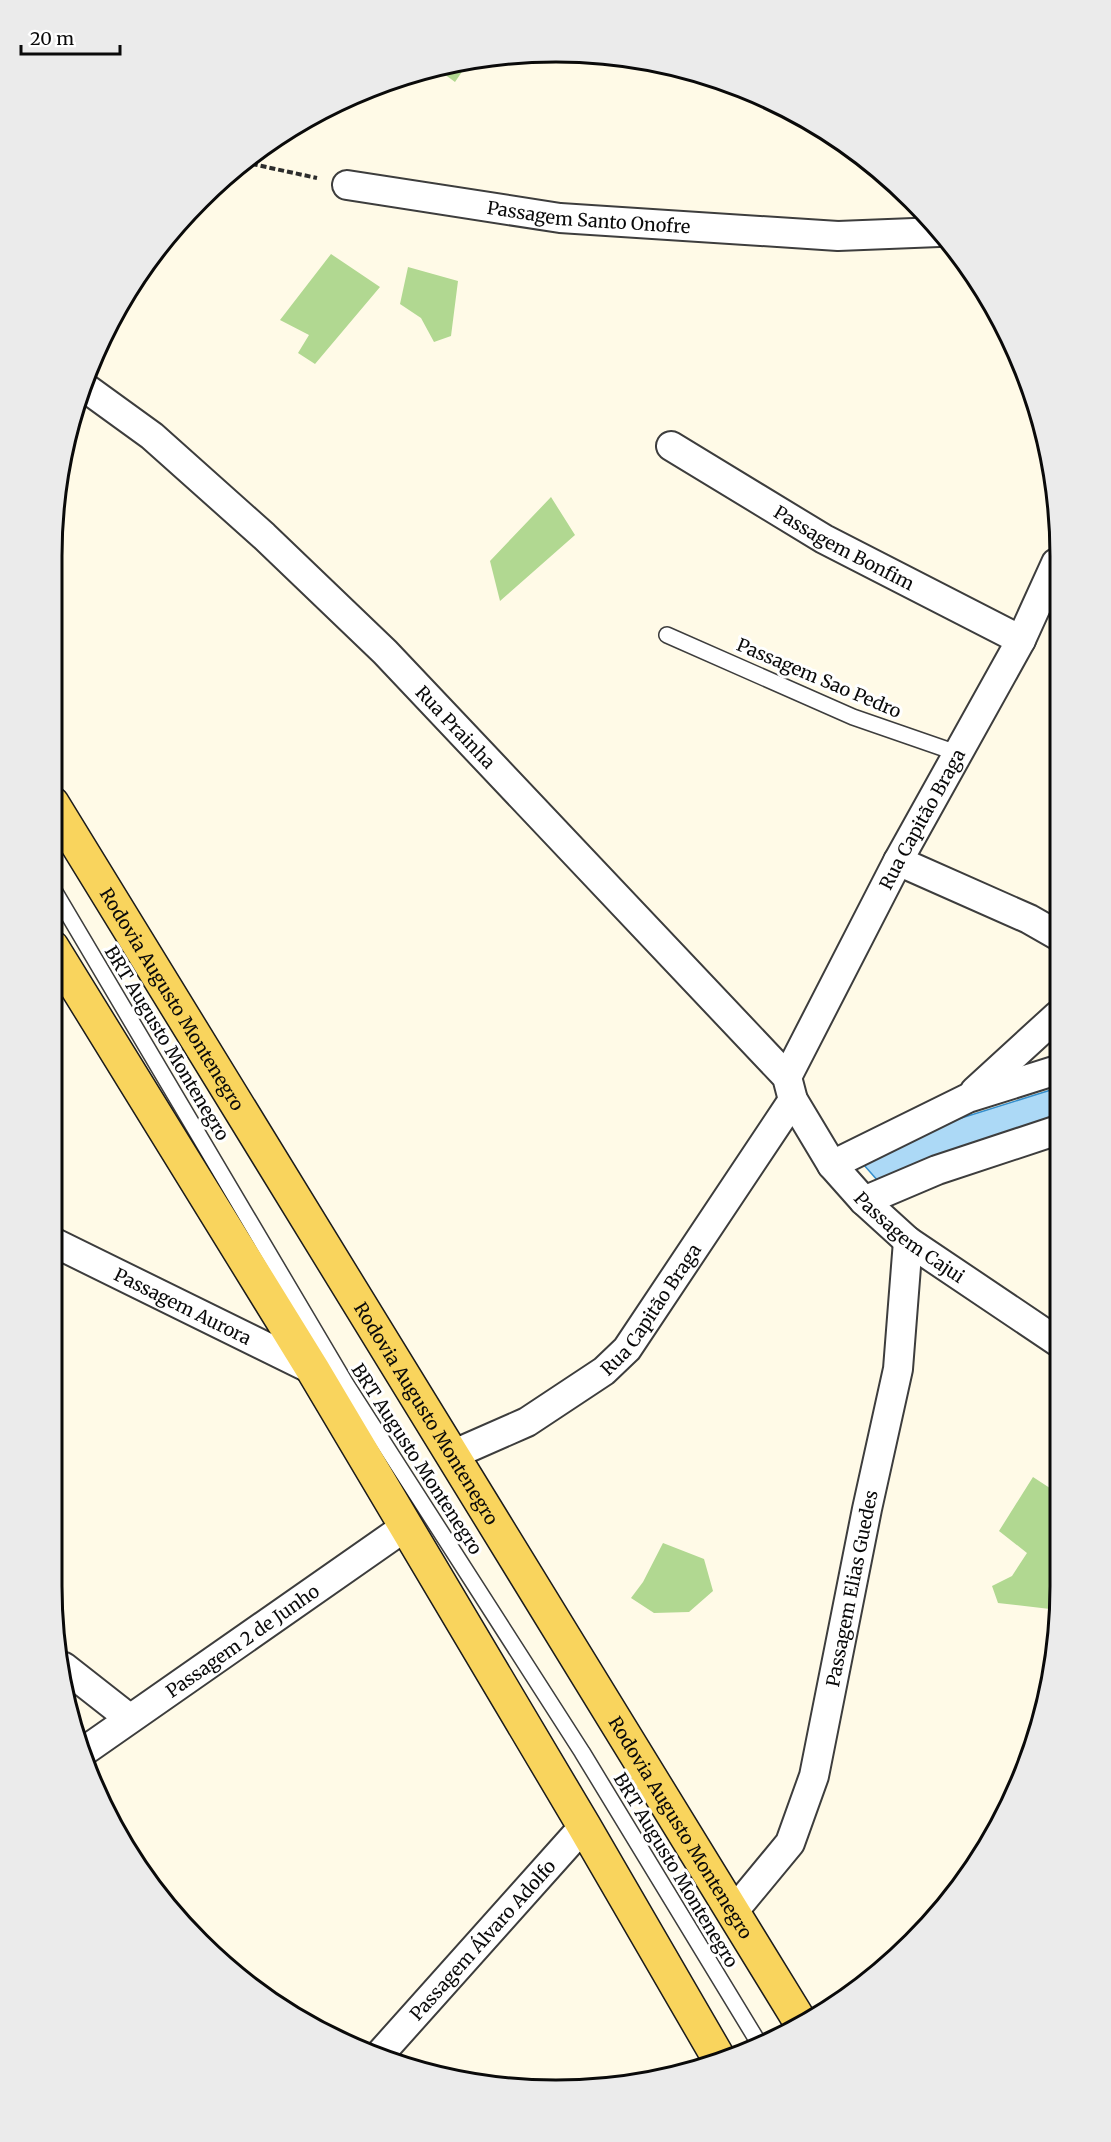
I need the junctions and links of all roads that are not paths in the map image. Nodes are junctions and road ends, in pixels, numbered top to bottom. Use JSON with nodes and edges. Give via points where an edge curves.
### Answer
{"nodes":[{"id":1,"x":347,"y":185,"type":"road end"},
{"id":2,"x":929,"y":232,"type":"edge"},
{"id":3,"x":90,"y":391,"type":"edge"},
{"id":4,"x":671,"y":446,"type":"dead end"},
{"id":5,"x":1050,"y":576,"type":"edge"},
{"id":6,"x":667,"y":635,"type":"dead end"},
{"id":7,"x":1021,"y":640,"type":"junction"},
{"id":8,"x":957,"y":753,"type":"junction"},
{"id":9,"x":62,"y":819,"type":"edge"},
{"id":10,"x":898,"y":861,"type":"junction"},
{"id":11,"x":62,"y":904,"type":"edge"},
{"id":12,"x":1050,"y":931,"type":"edge"},
{"id":13,"x":62,"y":984,"type":"edge"},
{"id":14,"x":1050,"y":1022,"type":"edge"},
{"id":15,"x":1050,"y":1072,"type":"edge"},
{"id":16,"x":790,"y":1089,"type":"junction"},
{"id":17,"x":968,"y":1098,"type":"junction"},
{"id":18,"x":1050,"y":1133,"type":"edge"},
{"id":19,"x":831,"y":1165,"type":"junction"},
{"id":20,"x":864,"y":1201,"type":"junction"},
{"id":21,"x":908,"y":1241,"type":"junction"},
{"id":22,"x":62,"y":1246,"type":"edge"},
{"id":23,"x":1050,"y":1337,"type":"edge"},
{"id":24,"x":313,"y":1370,"type":"junction"},
{"id":25,"x":452,"y":1455,"type":"junction"},
{"id":26,"x":405,"y":1527,"type":"junction"},
{"id":27,"x":69,"y":1670,"type":"edge"},
{"id":28,"x":129,"y":1718,"type":"junction"},
{"id":29,"x":89,"y":1747,"type":"edge"},
{"id":30,"x":584,"y":1826,"type":"junction"},
{"id":31,"x":733,"y":1912,"type":"junction"},
{"id":32,"x":797,"y":2017,"type":"edge"},
{"id":33,"x":756,"y":2038,"type":"edge"},
{"id":34,"x":384,"y":2049,"type":"edge"},
{"id":35,"x":716,"y":2053,"type":"edge"}],
"edges":[{"from":1,"to":2,"type":"street","name":"Passagem Santo Onofre","via":[[560,218],[838,236]]},
{"from":3,"to":16,"type":"street","name":"Rua Prainha","via":[[161,444],[385,652]]},
{"from":4,"to":7,"type":"street","name":"Passagem Bonfim","via":[[824,539]]},
{"from":5,"to":7,"type":"street","name":"Rua Capitão Braga"},
{"from":6,"to":8,"type":"lane","name":"Passagem Sao Pedro","via":[[853,717]]},
{"from":7,"to":8,"type":"street","name":"Rua Capitão Braga"},
{"from":8,"to":10,"type":"street","name":"Rua Capitão Braga"},
{"from":9,"to":25,"type":"main road","name":"Rodovia Augusto Montenegro"},
{"from":10,"to":12,"type":"street"},
{"from":10,"to":16,"type":"street","name":"Rua Capitão Braga"},
{"from":11,"to":33,"type":"lane","name":"BRT Augusto Montenegro","via":[[346,1384],[582,1752]]},
{"from":13,"to":24,"type":"main road"},
{"from":14,"to":17,"type":"street"},
{"from":15,"to":17,"type":"street"},
{"from":16,"to":19,"type":"street","name":"Passagem Cajui"},
{"from":16,"to":25,"type":"street","name":"Rua Capitão Braga","via":[[627,1349],[604,1371],[527,1422]]},
{"from":17,"to":19,"type":"street"},
{"from":18,"to":20,"type":"street","via":[[937,1170]]},
{"from":19,"to":20,"type":"street","name":"Passagem Cajui"},
{"from":20,"to":21,"type":"street","name":"Passagem Cajui"},
{"from":21,"to":23,"type":"street","name":"Passagem Cajui"},
{"from":21,"to":31,"type":"street","name":"Passagem Elias Guedes","via":[[898,1368],[814,1776],[790,1843]]},
{"from":22,"to":24,"type":"street","name":"Passagem Aurora"},
{"from":24,"to":26,"type":"main road"},
{"from":25,"to":31,"type":"main road","name":"Rodovia Augusto Montenegro"},
{"from":26,"to":28,"type":"street","name":"Passagem 2 de Junho"},
{"from":26,"to":30,"type":"main road"},
{"from":27,"to":28,"type":"street"},
{"from":28,"to":29,"type":"street","name":"Passagem 2 de Junho"},
{"from":30,"to":34,"type":"street","name":"Passagem Álvaro Adolfo"},
{"from":30,"to":35,"type":"main road"},
{"from":31,"to":32,"type":"main road","name":"Rodovia Augusto Montenegro"}]}
